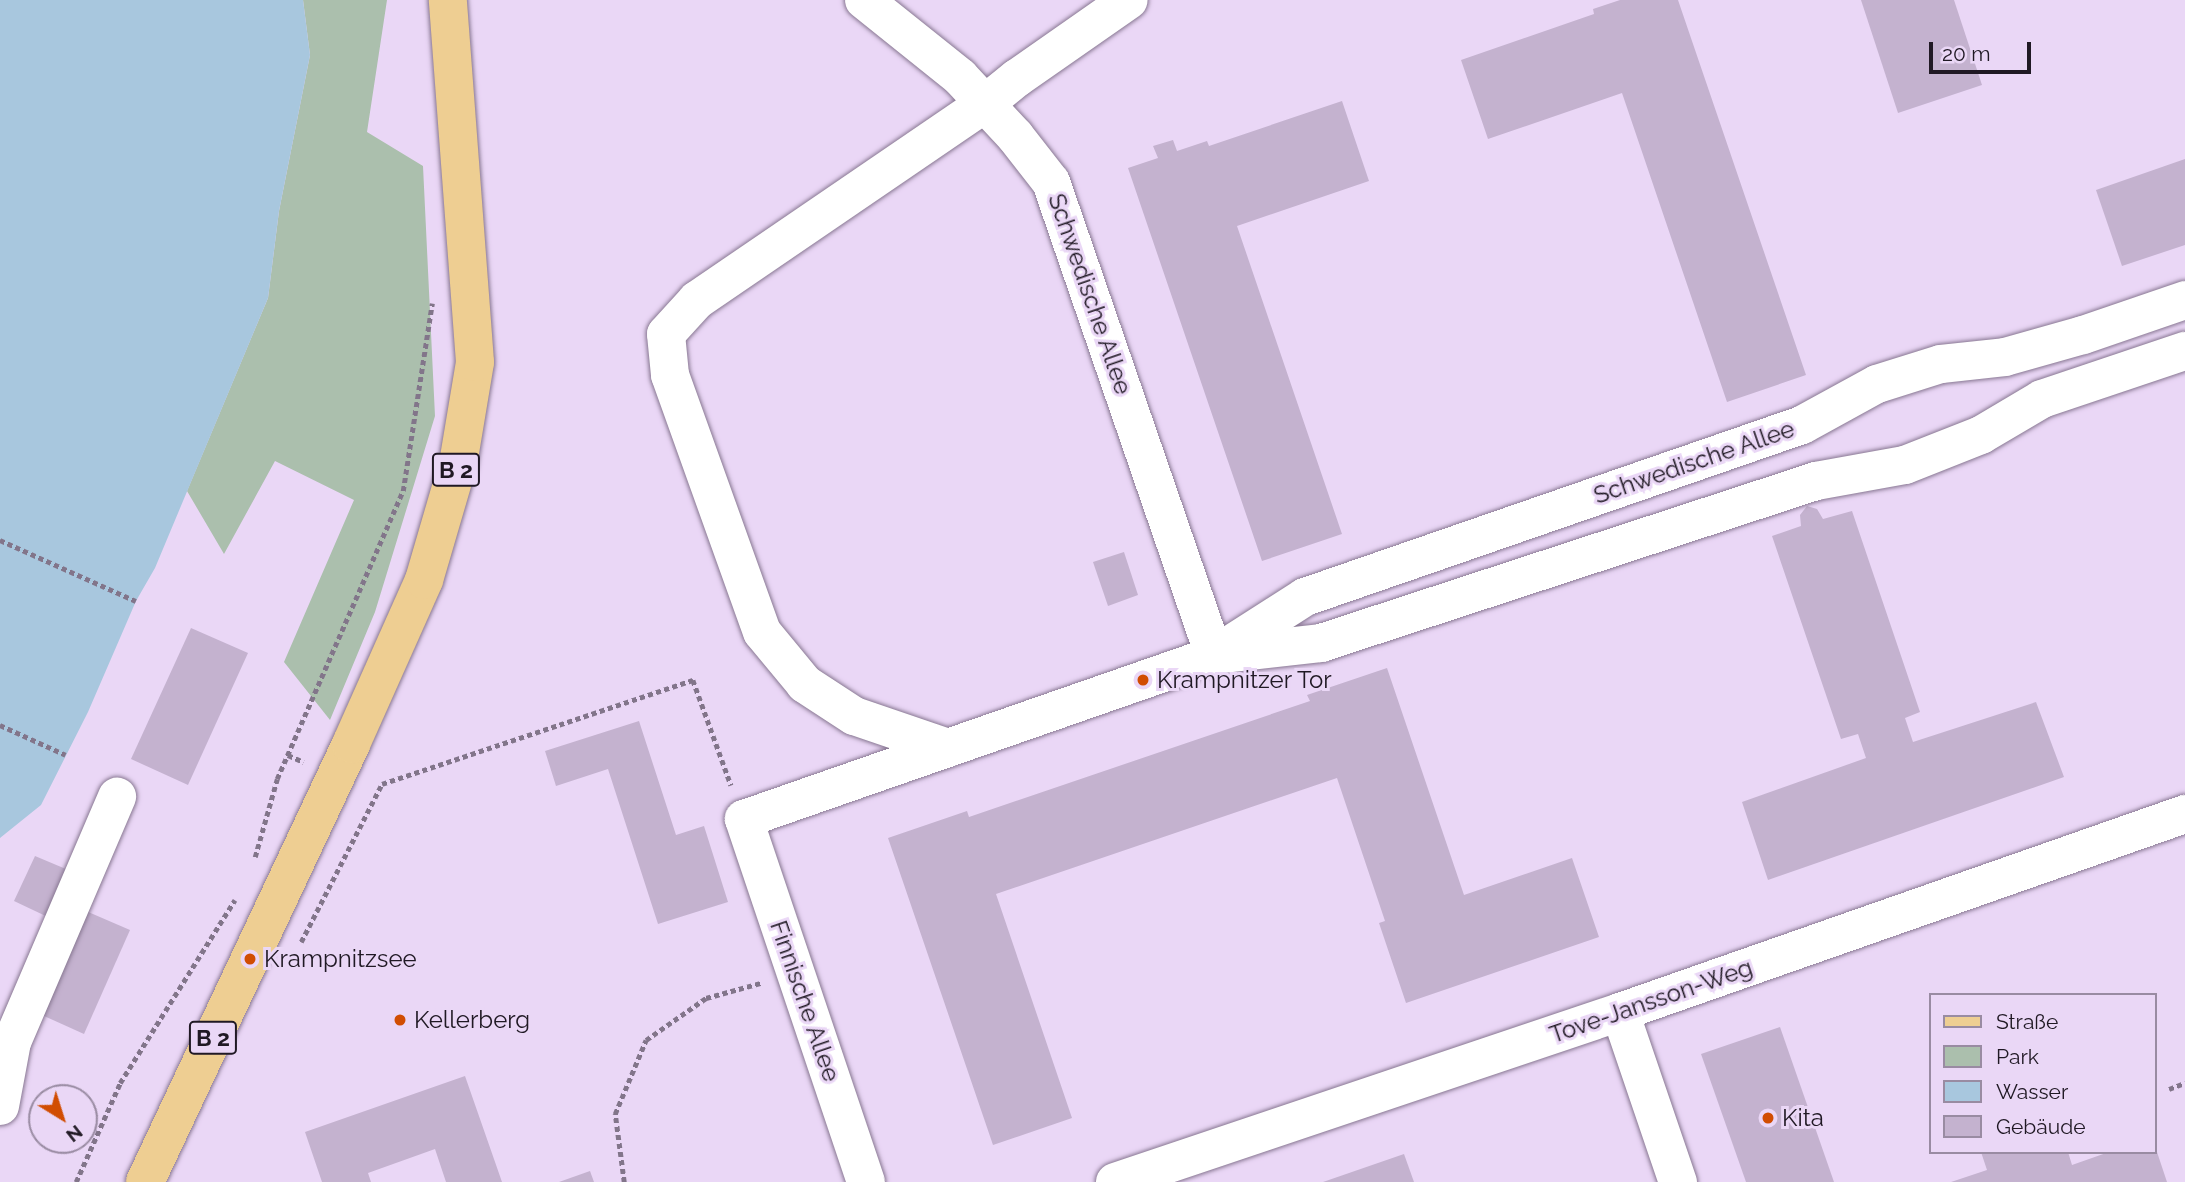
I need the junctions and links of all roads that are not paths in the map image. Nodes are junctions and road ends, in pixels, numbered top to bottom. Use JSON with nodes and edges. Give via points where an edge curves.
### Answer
{"nodes":[{"id":1,"x":448,"y":0,"type":"edge"},
{"id":2,"x":864,"y":0,"type":"edge"},
{"id":3,"x":1129,"y":0,"type":"edge"},
{"id":4,"x":986,"y":103,"type":"junction"},
{"id":5,"x":2185,"y":300,"type":"edge"},
{"id":6,"x":2185,"y":351,"type":"edge"},
{"id":7,"x":1214,"y":655,"type":"junction"},
{"id":8,"x":948,"y":748,"type":"junction"},
{"id":9,"x":117,"y":797,"type":"dead end"},
{"id":10,"x":2185,"y":814,"type":"edge"},
{"id":11,"x":744,"y":819,"type":"joint"},
{"id":12,"x":1620,"y":1012,"type":"junction"},
{"id":13,"x":0,"y":1106,"type":"edge"},
{"id":14,"x":145,"y":1182,"type":"edge"},
{"id":15,"x":866,"y":1182,"type":"edge"},
{"id":16,"x":1115,"y":1182,"type":"edge"},
{"id":17,"x":1678,"y":1182,"type":"edge"}],
"edges":[{"from":1,"to":14,"type":"main road","number":"B 2","via":[[475,362],[457,464],[424,580]]},
{"from":2,"to":4,"type":"street","name":"Schwedische Allee","via":[[932,52]]},
{"from":3,"to":4,"type":"street"},
{"from":4,"to":7,"type":"street","name":"Schwedische Allee","via":[[1051,182]]},
{"from":4,"to":8,"type":"street","via":[[697,300],[666,334],[670,375],[762,632],[805,684],[855,716]]},
{"from":5,"to":7,"type":"street","name":"Schwedische Allee","via":[[2005,356],[1941,365],[1877,384],[1802,425],[1306,597]]},
{"from":6,"to":7,"type":"street","name":"Schwedische Allee","via":[[2042,399],[1981,435],[1905,465],[1816,481],[1321,643]]},
{"from":7,"to":8,"type":"street","name":"Schwedische Allee"},
{"from":8,"to":11,"type":"street","name":"Schwedische Allee"},
{"from":9,"to":13,"type":"street","via":[[12,1042]]},
{"from":10,"to":12,"type":"street","name":"Tove-Jansson-Weg"},
{"from":11,"to":15,"type":"street","name":"Finnische Allee"},
{"from":12,"to":16,"type":"street","name":"Tove-Jansson-Weg"},
{"from":12,"to":17,"type":"street"}]}
